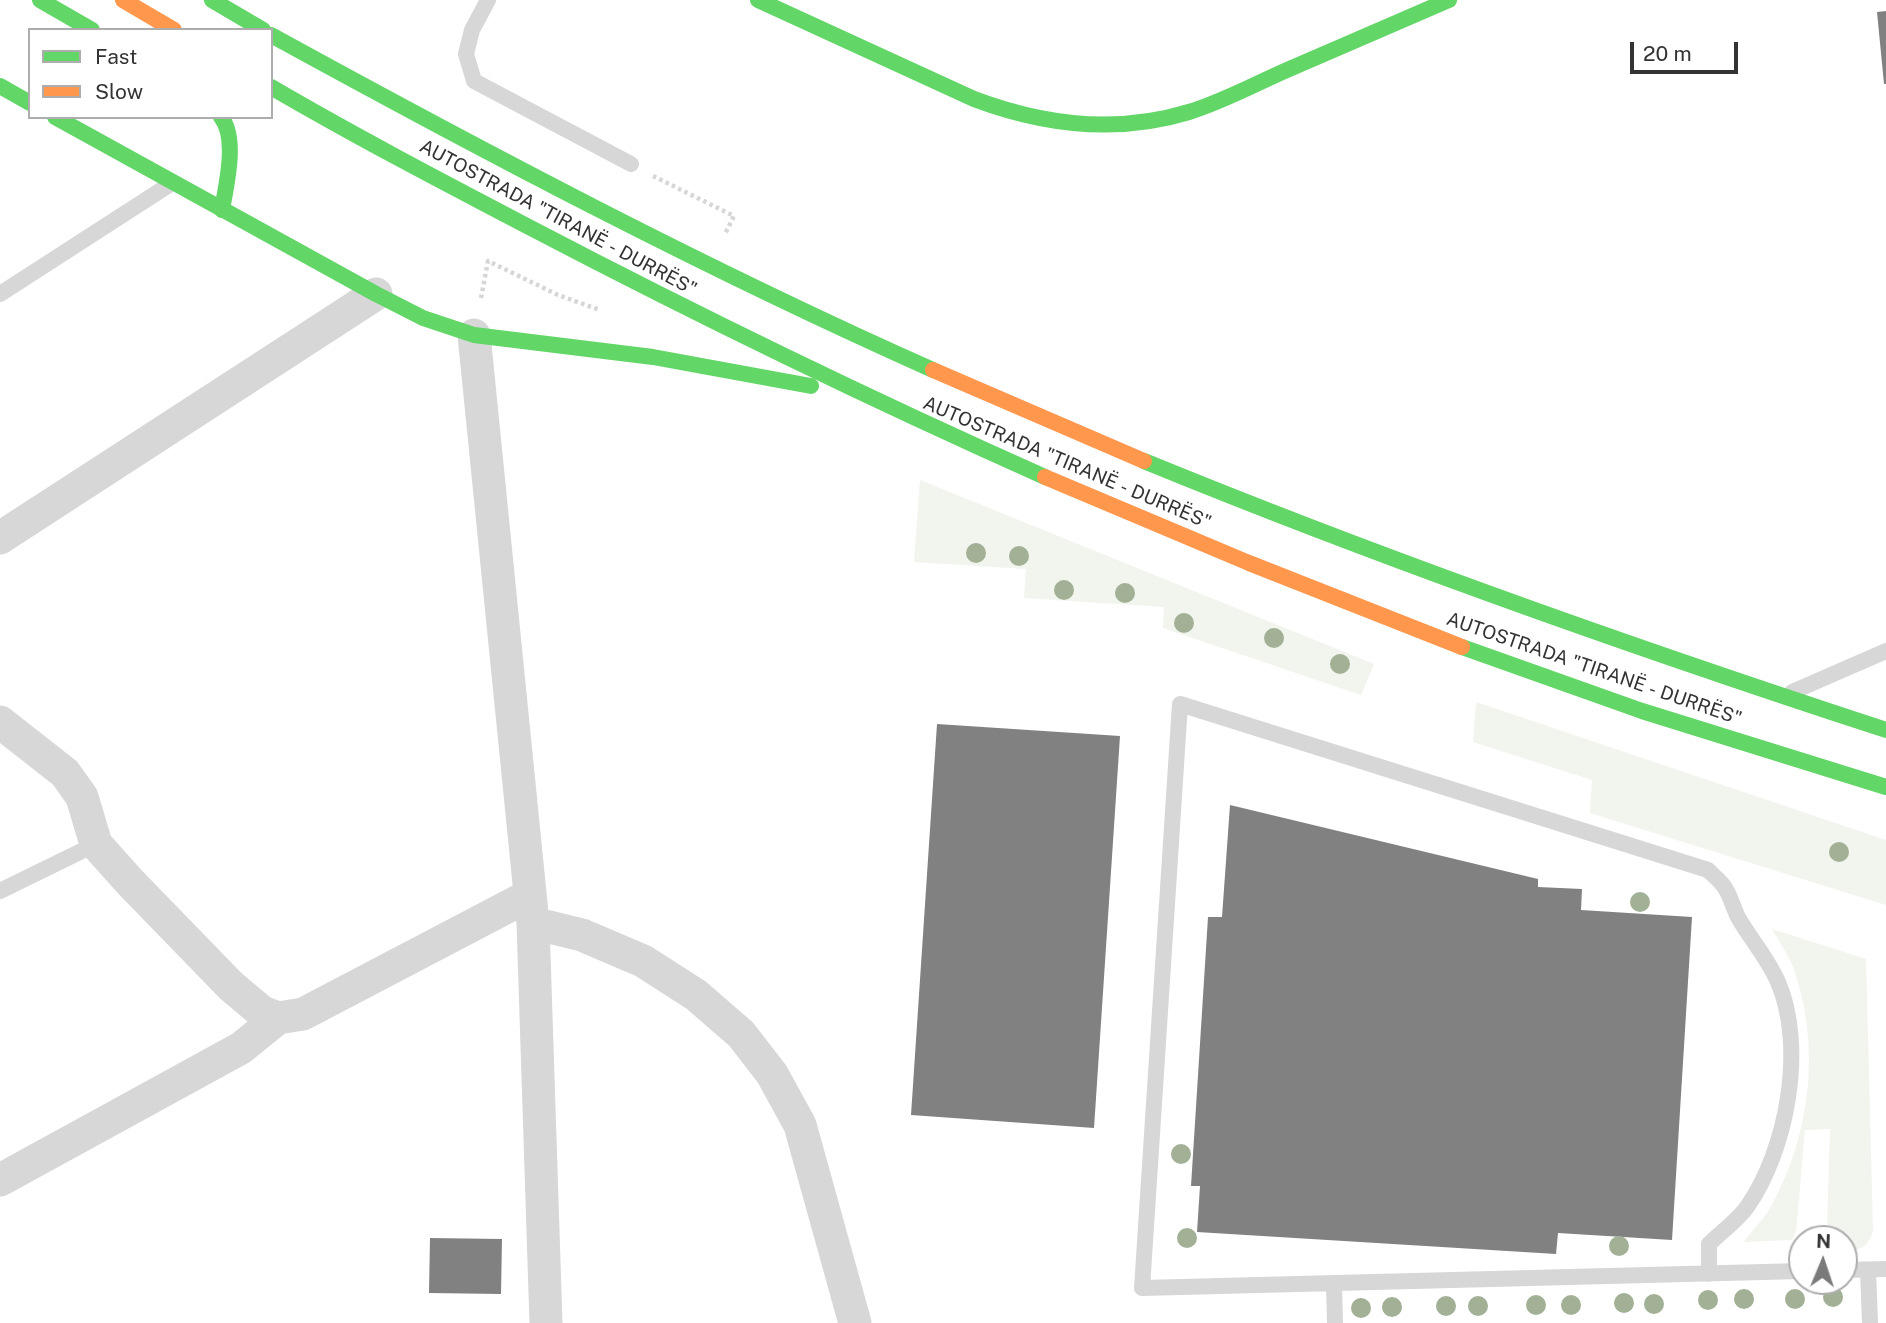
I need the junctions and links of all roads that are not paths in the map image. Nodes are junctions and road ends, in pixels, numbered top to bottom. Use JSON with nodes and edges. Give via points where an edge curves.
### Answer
{"nodes":[{"id":1,"x":40,"y":0,"type":"edge"},
{"id":2,"x":123,"y":0,"type":"edge"},
{"id":3,"x":212,"y":0,"type":"edge"},
{"id":4,"x":488,"y":0,"type":"edge"},
{"id":5,"x":758,"y":0,"type":"edge"},
{"id":6,"x":1449,"y":0,"type":"edge"},
{"id":7,"x":89,"y":28,"type":"edge"},
{"id":8,"x":170,"y":28,"type":"edge"},
{"id":9,"x":260,"y":28,"type":"edge"},
{"id":10,"x":273,"y":35,"type":"edge"},
{"id":11,"x":0,"y":86,"type":"edge"},
{"id":12,"x":273,"y":88,"type":"edge"},
{"id":13,"x":28,"y":102,"type":"edge"},
{"id":14,"x":59,"y":119,"type":"edge"},
{"id":15,"x":223,"y":119,"type":"edge"},
{"id":16,"x":631,"y":164,"type":"road end"},
{"id":17,"x":173,"y":182,"type":"junction"},
{"id":18,"x":222,"y":211,"type":"junction"},
{"id":19,"x":0,"y":293,"type":"edge"},
{"id":20,"x":376,"y":295,"type":"junction"},
{"id":21,"x":474,"y":335,"type":"junction"},
{"id":22,"x":869,"y":398,"type":"junction"},
{"id":23,"x":0,"y":538,"type":"edge"},
{"id":24,"x":1886,"y":651,"type":"edge"},
{"id":25,"x":1780,"y":697,"type":"junction"},
{"id":26,"x":0,"y":722,"type":"edge"},
{"id":27,"x":1886,"y":730,"type":"edge"},
{"id":28,"x":1886,"y":787,"type":"edge"},
{"id":29,"x":96,"y":844,"type":"junction"},
{"id":30,"x":0,"y":891,"type":"edge"},
{"id":31,"x":531,"y":909,"type":"junction"},
{"id":32,"x":278,"y":1018,"type":"junction"},
{"id":33,"x":0,"y":1180,"type":"edge"},
{"id":34,"x":1886,"y":1269,"type":"edge"},
{"id":35,"x":1858,"y":1270,"type":"edge"},
{"id":36,"x":1868,"y":1270,"type":"junction"},
{"id":37,"x":1788,"y":1271,"type":"edge"},
{"id":38,"x":1709,"y":1274,"type":"junction"},
{"id":39,"x":1334,"y":1284,"type":"junction"},
{"id":40,"x":545,"y":1323,"type":"edge"},
{"id":41,"x":855,"y":1323,"type":"edge"},
{"id":42,"x":1335,"y":1323,"type":"edge"},
{"id":43,"x":1870,"y":1323,"type":"edge"}],
"edges":[{"from":1,"to":7,"type":"main road"},
{"from":2,"to":8,"type":"main road"},
{"from":3,"to":9,"type":"main road"},
{"from":4,"to":16,"type":"lane","via":[[466,54],[474,81]]},
{"from":5,"to":6,"type":"main road","via":[[974,99],[1036,119],[1087,125],[1139,123],[1189,112]]},
{"from":10,"to":25,"type":"main road","name":"AUTOSTRADA \"TIRANË - DURRËS\"","via":[[517,170],[693,259],[1119,453],[1340,540]]},
{"from":11,"to":13,"type":"main road"},
{"from":12,"to":22,"type":"main road","name":"AUTOSTRADA \"TIRANË - DURRËS\"","via":[[347,132],[663,298]]},
{"from":14,"to":17,"type":"main road"},
{"from":15,"to":18,"type":"main road","via":[[230,157]]},
{"from":17,"to":18,"type":"main road"},
{"from":17,"to":19,"type":"lane"},
{"from":18,"to":20,"type":"main road"},
{"from":20,"to":21,"type":"main road","via":[[423,318]]},
{"from":20,"to":23,"type":"street"},
{"from":21,"to":22,"type":"main road","via":[[653,357]]},
{"from":21,"to":31,"type":"street"},
{"from":22,"to":28,"type":"main road","name":"AUTOSTRADA \"TIRANË - DURRËS\"","via":[[1097,500],[1456,645],[1604,699]]},
{"from":24,"to":25,"type":"lane"},
{"from":25,"to":27,"type":"main road","name":"AUTOSTRADA \"TIRANË - DURRËS\""},
{"from":26,"to":29,"type":"street","via":[[65,773],[82,797]]},
{"from":29,"to":30,"type":"lane"},
{"from":29,"to":32,"type":"street","via":[[231,986],[262,1012]]},
{"from":31,"to":32,"type":"street","via":[[303,1014]]},
{"from":31,"to":40,"type":"street"},
{"from":31,"to":41,"type":"street","via":[[643,961],[696,995],[741,1034],[772,1074],[800,1125]]},
{"from":32,"to":33,"type":"street","via":[[241,1048]]},
{"from":34,"to":36,"type":"lane"},
{"from":35,"to":36,"type":"lane"},
{"from":36,"to":43,"type":"lane"},
{"from":37,"to":38,"type":"lane"},
{"from":38,"to":39,"type":"lane"},
{"from":38,"to":39,"type":"lane","via":[[1709,1244],[1747,1208],[1768,1169],[1783,1132],[1790,1077],[1788,1018],[1780,985],[1738,918],[1725,887],[1708,870],[1180,704],[1142,1289]]},
{"from":39,"to":42,"type":"lane"}]}
